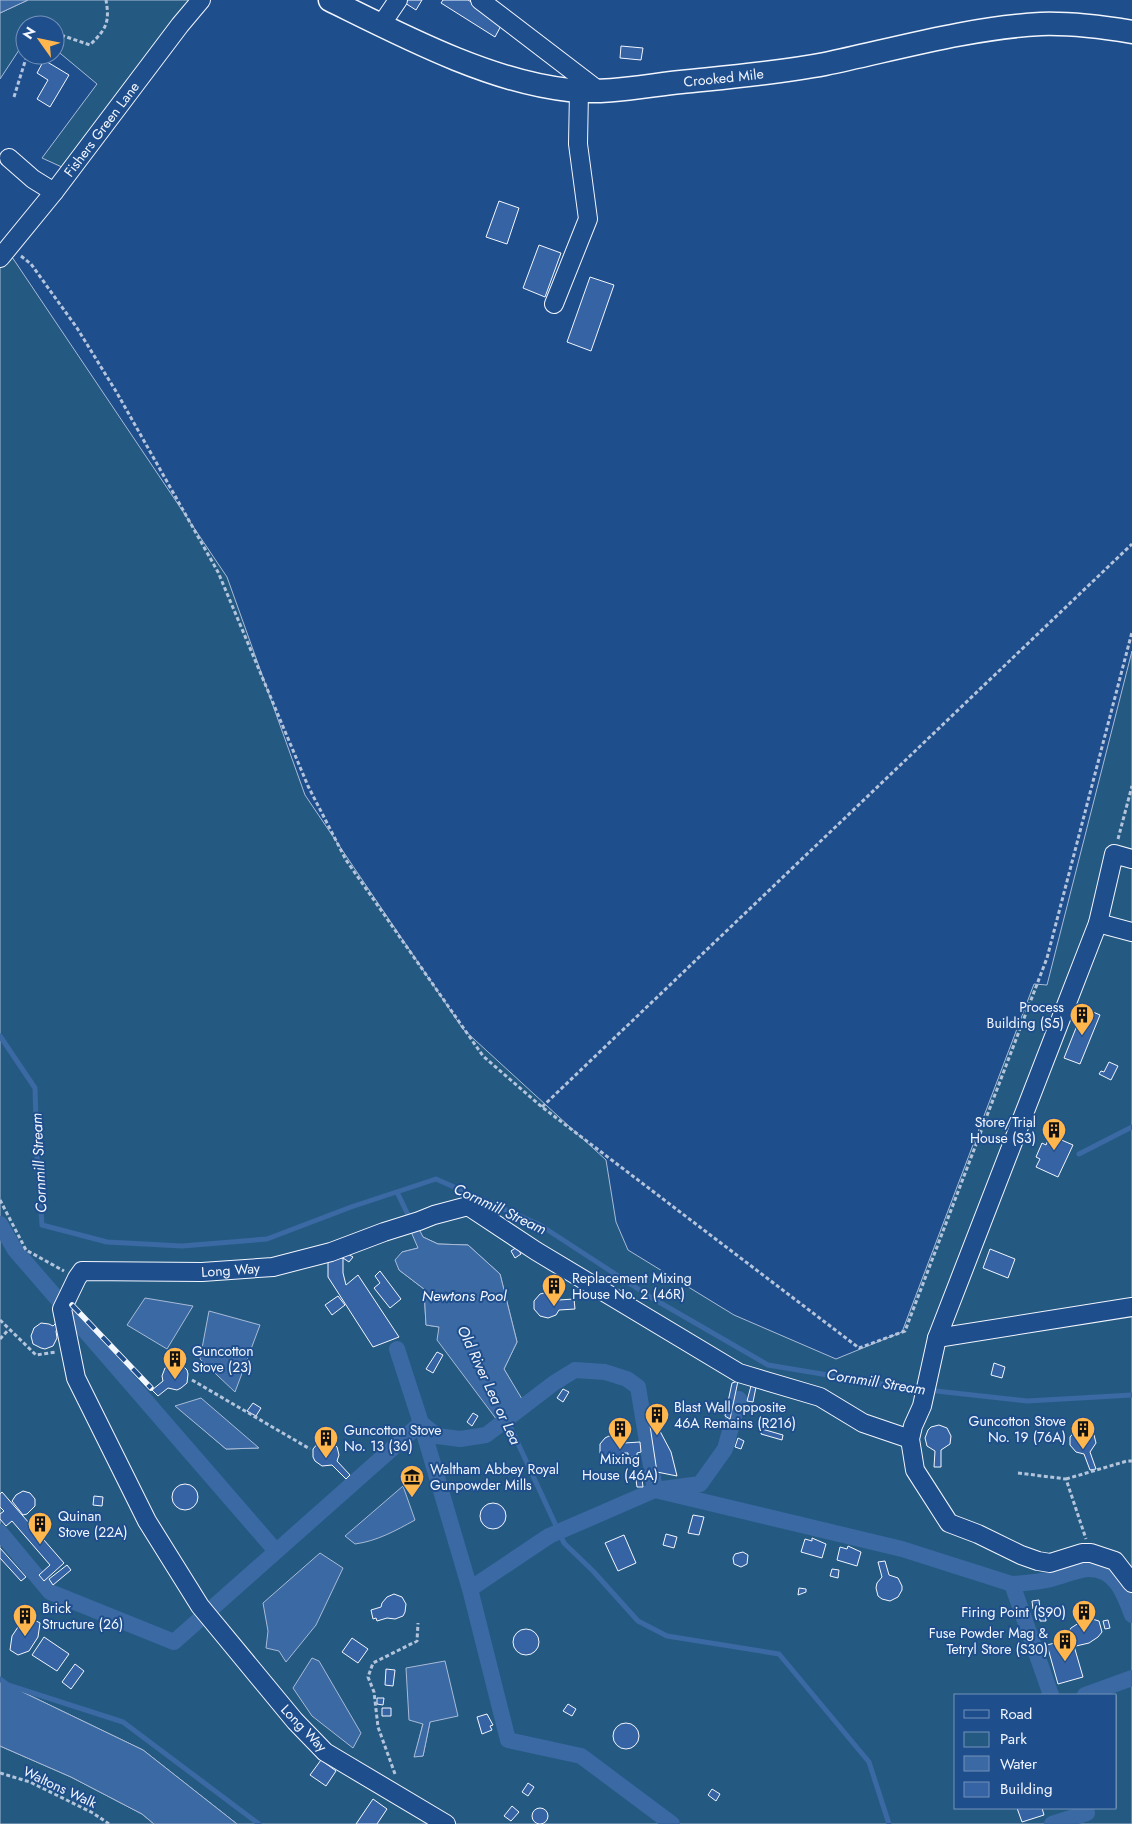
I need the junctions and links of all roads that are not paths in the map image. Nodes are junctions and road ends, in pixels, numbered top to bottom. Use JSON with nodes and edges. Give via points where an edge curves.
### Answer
{"nodes":[{"id":1,"x":201,"y":0,"type":"edge"},
{"id":2,"x":330,"y":0,"type":"edge"},
{"id":3,"x":398,"y":0,"type":"edge"},
{"id":4,"x":480,"y":0,"type":"edge"},
{"id":5,"x":381,"y":25,"type":"junction"},
{"id":6,"x":1132,"y":32,"type":"edge"},
{"id":7,"x":589,"y":91,"type":"junction"},
{"id":8,"x":9,"y":158,"type":"dead end"},
{"id":9,"x":54,"y":192,"type":"junction"},
{"id":10,"x":4,"y":253,"type":"edge"},
{"id":11,"x":554,"y":304,"type":"dead end"},
{"id":12,"x":1132,"y":859,"type":"edge"},
{"id":13,"x":1098,"y":923,"type":"junction"},
{"id":14,"x":1132,"y":932,"type":"edge"},
{"id":15,"x":1132,"y":1307,"type":"edge"},
{"id":16,"x":936,"y":1338,"type":"junction"},
{"id":17,"x":910,"y":1439,"type":"junction"},
{"id":18,"x":1132,"y":1582,"type":"edge"},
{"id":19,"x":446,"y":1824,"type":"edge"}],
"edges":[{"from":1,"to":9,"type":"street","name":"Fishers Green Lane"},
{"from":2,"to":5,"type":"main road","name":"Crooked Mile"},
{"from":3,"to":5,"type":"street"},
{"from":4,"to":7,"type":"street"},
{"from":5,"to":7,"type":"main road","name":"Crooked Mile","via":[[510,78],[539,86]]},
{"from":6,"to":7,"type":"main road","name":"Crooked Mile","via":[[1053,24],[993,28],[822,64],[749,75]]},
{"from":7,"to":11,"type":"street","via":[[578,144],[588,219]]},
{"from":8,"to":9,"type":"street"},
{"from":9,"to":10,"type":"street","name":"Fishers Green Lane"},
{"from":12,"to":13,"type":"street","via":[[1114,854]]},
{"from":13,"to":14,"type":"street"},
{"from":13,"to":16,"type":"street"},
{"from":15,"to":16,"type":"street"},
{"from":16,"to":17,"type":"street","via":[[922,1406]]},
{"from":17,"to":18,"type":"street","via":[[918,1477],[949,1523],[1038,1561],[1050,1563],[1091,1553],[1115,1561]]},
{"from":17,"to":19,"type":"street","name":"Long Way","via":[[863,1423],[820,1397],[739,1373],[536,1251],[468,1206],[331,1252],[273,1267],[202,1272],[82,1272],[64,1305],[69,1351],[76,1378],[147,1521],[206,1613],[295,1721],[325,1752]]}]}
